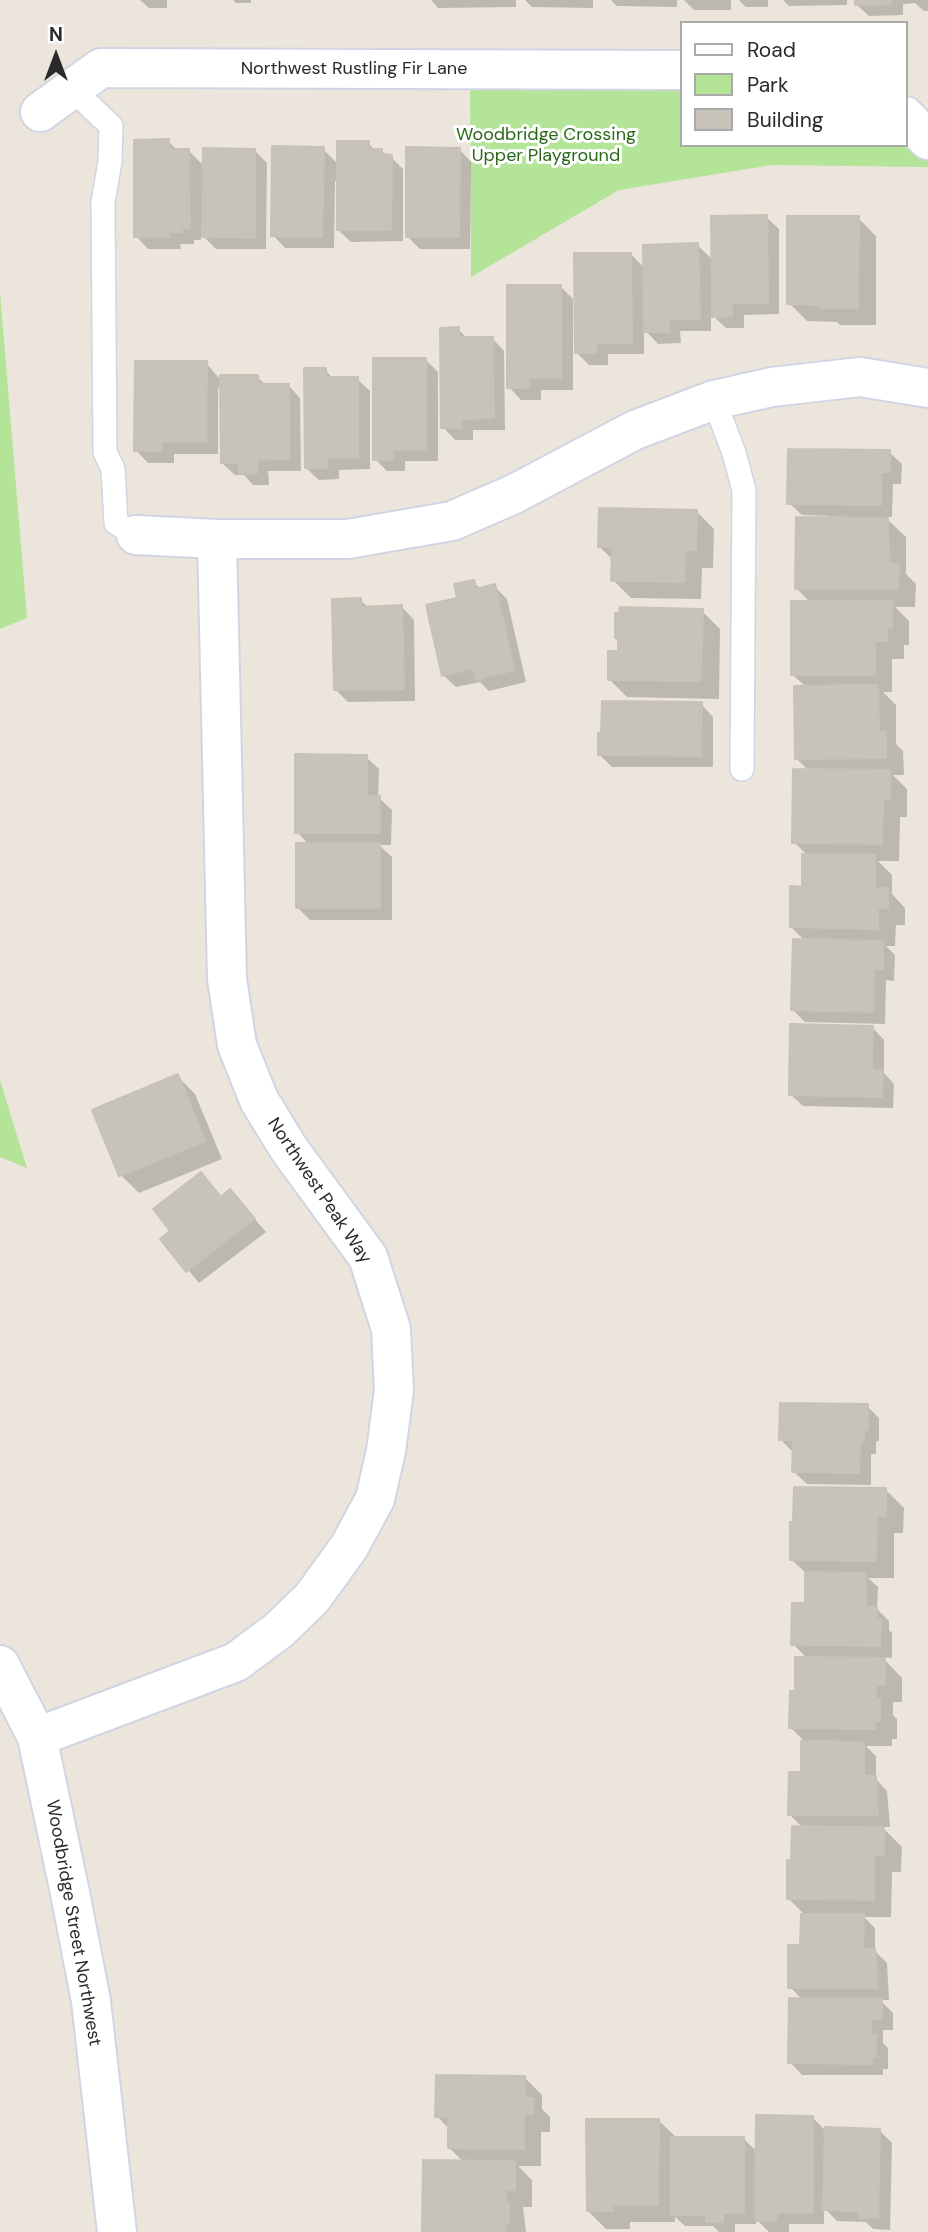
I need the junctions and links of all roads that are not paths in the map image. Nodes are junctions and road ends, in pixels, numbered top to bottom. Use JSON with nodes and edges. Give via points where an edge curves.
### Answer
{"nodes":[{"id":1,"x":680,"y":70,"type":"edge"},
{"id":2,"x":72,"y":89,"type":"junction"},
{"id":3,"x":40,"y":112,"type":"dead end"},
{"id":4,"x":907,"y":118,"type":"edge"},
{"id":5,"x":928,"y":140,"type":"edge"},
{"id":6,"x":928,"y":388,"type":"edge"},
{"id":7,"x":714,"y":400,"type":"junction"},
{"id":8,"x":136,"y":535,"type":"joint"},
{"id":9,"x":217,"y":539,"type":"junction"},
{"id":10,"x":742,"y":769,"type":"dead end"},
{"id":11,"x":0,"y":1665,"type":"edge"},
{"id":12,"x":37,"y":1737,"type":"junction"},
{"id":13,"x":117,"y":2232,"type":"edge"}],
"edges":[{"from":1,"to":2,"type":"street","name":"Northwest Rustling Fir Lane","via":[[101,68]]},
{"from":2,"to":3,"type":"street","name":"Northwest Rustling Fir Lane"},
{"from":2,"to":8,"type":"lane","via":[[111,126],[103,202],[105,452],[113,469],[116,523]]},
{"from":4,"to":5,"type":"street"},
{"from":6,"to":7,"type":"street","via":[[860,377],[772,387]]},
{"from":7,"to":9,"type":"street","via":[[635,430],[452,522],[348,539]]},
{"from":7,"to":10,"type":"lane","via":[[744,490]]},
{"from":8,"to":9,"type":"street"},
{"from":9,"to":12,"type":"street","name":"Northwest Peak Way","via":[[227,979],[237,1045],[271,1120],[368,1257],[391,1329],[394,1390],[386,1451],[375,1499],[349,1547],[312,1598],[279,1630],[236,1662]]},
{"from":11,"to":12,"type":"street","name":"Woodbridge Street Northwest"},
{"from":12,"to":13,"type":"street","name":"Woodbridge Street Northwest","via":[[91,2001]]}]}
